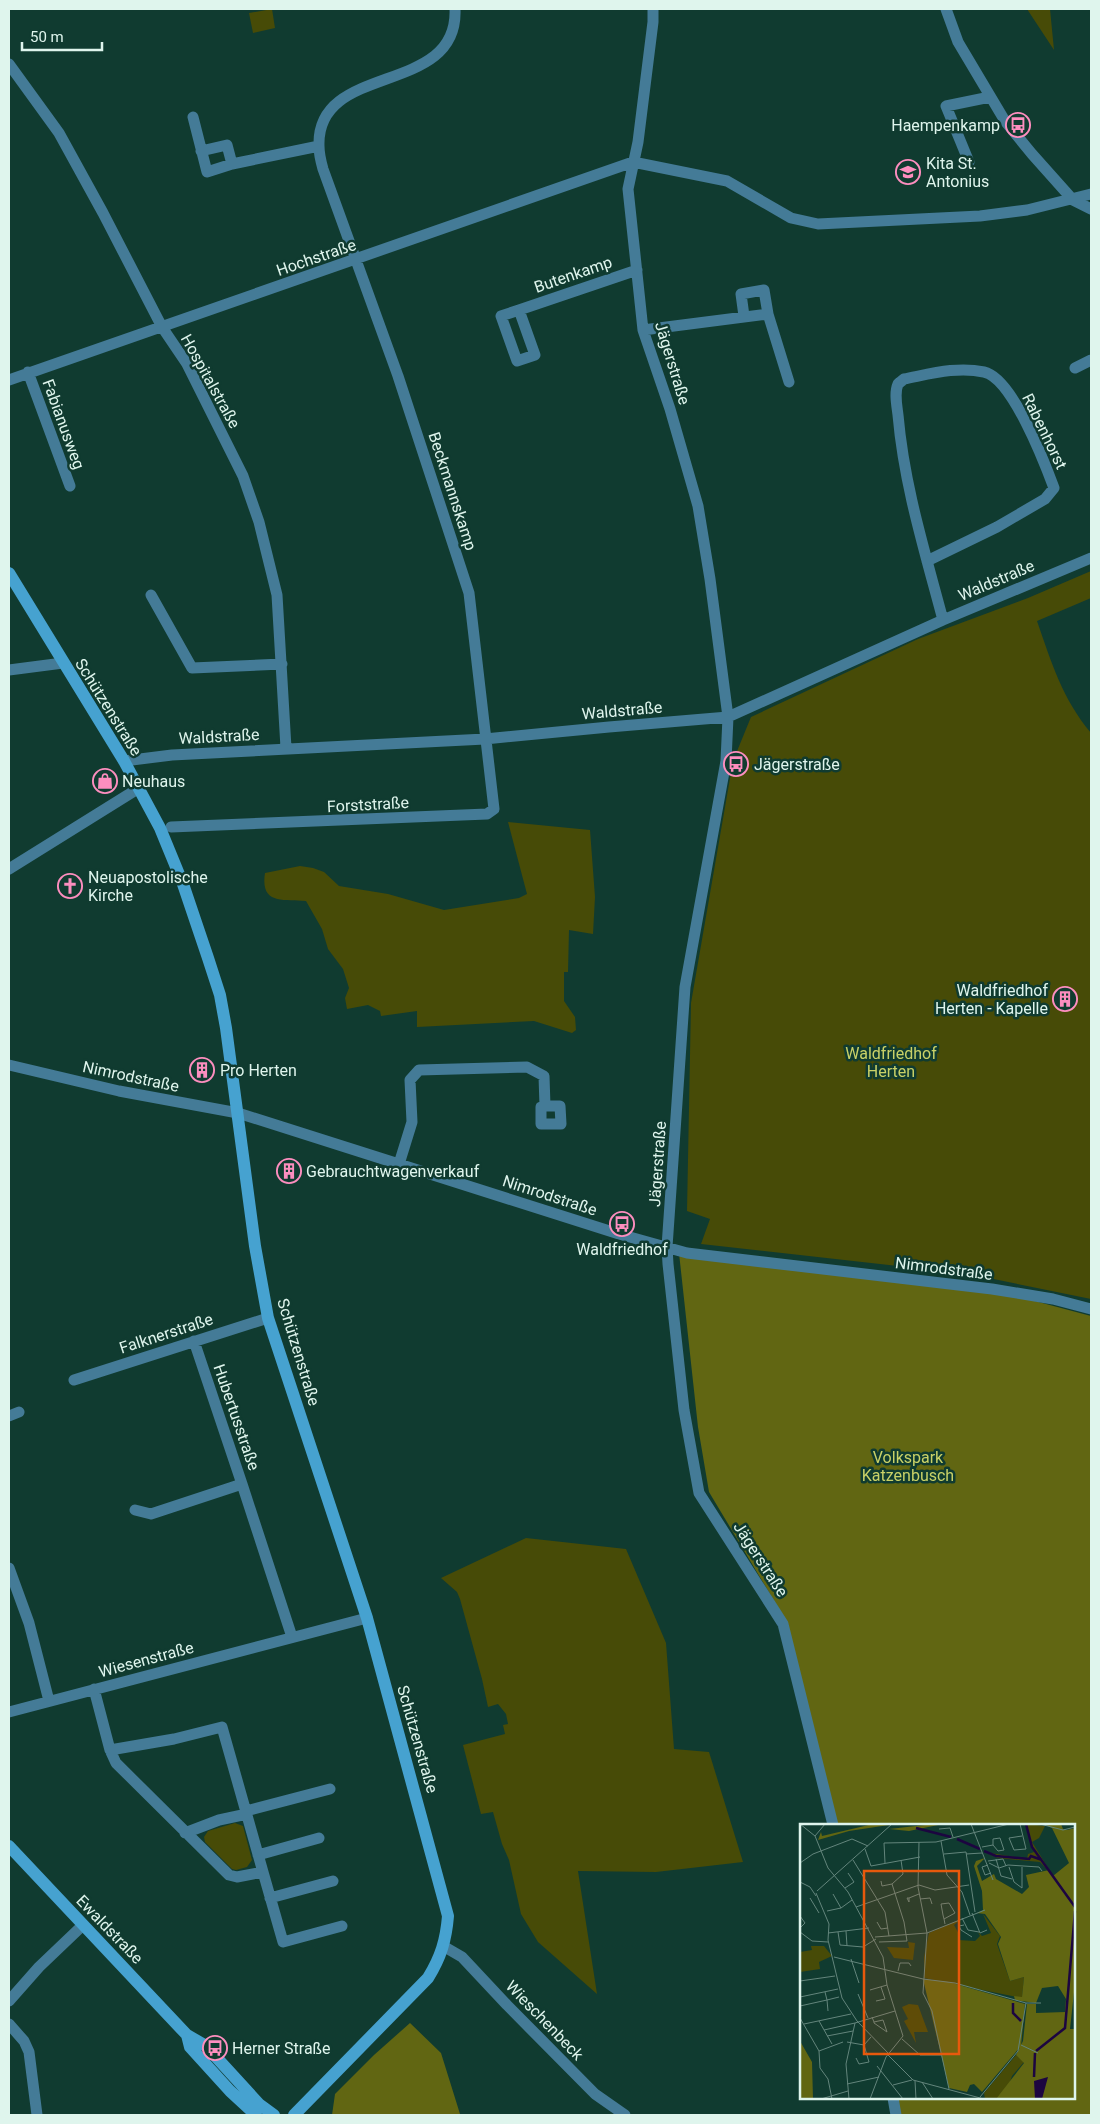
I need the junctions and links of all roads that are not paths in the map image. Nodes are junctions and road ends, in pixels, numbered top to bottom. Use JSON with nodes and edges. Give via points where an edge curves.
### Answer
{"nodes":[{"id":1,"x":455,"y":9,"type":"edge"},
{"id":2,"x":653,"y":9,"type":"edge"},
{"id":3,"x":946,"y":9,"type":"edge"},
{"id":4,"x":9,"y":64,"type":"edge"},
{"id":5,"x":990,"y":97,"type":"junction"},
{"id":6,"x":193,"y":117,"type":"dead end"},
{"id":7,"x":319,"y":146,"type":"junction"},
{"id":8,"x":201,"y":151,"type":"junction"},
{"id":9,"x":633,"y":162,"type":"junction"},
{"id":10,"x":969,"y":162,"type":"dead end"},
{"id":11,"x":232,"y":164,"type":"junction"},
{"id":12,"x":1091,"y":194,"type":"edge"},
{"id":13,"x":1073,"y":200,"type":"junction"},
{"id":14,"x":1091,"y":209,"type":"edge"},
{"id":15,"x":355,"y":260,"type":"junction"},
{"id":16,"x":637,"y":270,"type":"junction"},
{"id":17,"x":519,"y":310,"type":"dead end"},
{"id":18,"x":768,"y":314,"type":"junction"},
{"id":19,"x":744,"y":316,"type":"junction"},
{"id":20,"x":162,"y":327,"type":"junction"},
{"id":21,"x":643,"y":330,"type":"junction"},
{"id":22,"x":1091,"y":360,"type":"edge"},
{"id":23,"x":1075,"y":368,"type":"dead end"},
{"id":24,"x":28,"y":372,"type":"junction"},
{"id":25,"x":9,"y":380,"type":"edge"},
{"id":26,"x":789,"y":382,"type":"dead end"},
{"id":27,"x":70,"y":486,"type":"dead end"},
{"id":28,"x":1091,"y":558,"type":"edge"},
{"id":29,"x":927,"y":561,"type":"junction"},
{"id":30,"x":9,"y":573,"type":"edge"},
{"id":31,"x":151,"y":595,"type":"dead end"},
{"id":32,"x":943,"y":620,"type":"junction"},
{"id":33,"x":63,"y":663,"type":"junction"},
{"id":34,"x":282,"y":664,"type":"junction"},
{"id":35,"x":9,"y":670,"type":"edge"},
{"id":36,"x":728,"y":717,"type":"junction"},
{"id":37,"x":485,"y":739,"type":"junction"},
{"id":38,"x":286,"y":748,"type":"junction"},
{"id":39,"x":124,"y":760,"type":"junction"},
{"id":40,"x":139,"y":788,"type":"junction"},
{"id":41,"x":171,"y":827,"type":"dead end"},
{"id":42,"x":9,"y":870,"type":"edge"},
{"id":43,"x":9,"y":1065,"type":"edge"},
{"id":44,"x":545,"y":1106,"type":"dead end"},
{"id":45,"x":238,"y":1114,"type":"junction"},
{"id":46,"x":399,"y":1164,"type":"junction"},
{"id":47,"x":666,"y":1247,"type":"junction"},
{"id":48,"x":1091,"y":1310,"type":"edge"},
{"id":49,"x":268,"y":1318,"type":"junction"},
{"id":50,"x":194,"y":1341,"type":"junction"},
{"id":51,"x":74,"y":1380,"type":"dead end"},
{"id":52,"x":242,"y":1484,"type":"junction"},
{"id":53,"x":136,"y":1510,"type":"dead end"},
{"id":54,"x":9,"y":1568,"type":"edge"},
{"id":55,"x":367,"y":1618,"type":"junction"},
{"id":56,"x":292,"y":1636,"type":"junction"},
{"id":57,"x":94,"y":1689,"type":"junction"},
{"id":58,"x":49,"y":1701,"type":"junction"},
{"id":59,"x":9,"y":1712,"type":"edge"},
{"id":60,"x":110,"y":1750,"type":"junction"},
{"id":61,"x":330,"y":1789,"type":"dead end"},
{"id":62,"x":247,"y":1812,"type":"junction"},
{"id":63,"x":833,"y":1824,"type":"edge"},
{"id":64,"x":185,"y":1833,"type":"junction"},
{"id":65,"x":319,"y":1838,"type":"dead end"},
{"id":66,"x":9,"y":1846,"type":"edge"},
{"id":67,"x":258,"y":1855,"type":"junction"},
{"id":68,"x":263,"y":1872,"type":"junction"},
{"id":69,"x":333,"y":1881,"type":"dead end"},
{"id":70,"x":270,"y":1898,"type":"junction"},
{"id":71,"x":83,"y":1925,"type":"junction"},
{"id":72,"x":342,"y":1926,"type":"dead end"},
{"id":73,"x":443,"y":1946,"type":"junction"},
{"id":74,"x":9,"y":2001,"type":"edge"},
{"id":75,"x":9,"y":2024,"type":"edge"},
{"id":76,"x":187,"y":2035,"type":"junction"},
{"id":77,"x":893,"y":2099,"type":"edge"},
{"id":78,"x":36,"y":2115,"type":"edge"},
{"id":79,"x":256,"y":2115,"type":"edge"},
{"id":80,"x":274,"y":2115,"type":"edge"},
{"id":81,"x":294,"y":2115,"type":"edge"},
{"id":82,"x":625,"y":2115,"type":"edge"},
{"id":83,"x":896,"y":2115,"type":"edge"}],
"edges":[{"from":1,"to":7,"type":"street","via":[[452,33],[445,47],[431,60],[347,95],[324,120]]},
{"from":2,"to":9,"type":"street","name":"Jägerstraße"},
{"from":3,"to":5,"type":"street","via":[[958,42]]},
{"from":4,"to":20,"type":"street","name":"Hospitalstraße","via":[[59,133]]},
{"from":5,"to":10,"type":"street","via":[[946,106]]},
{"from":5,"to":13,"type":"street","via":[[1025,145]]},
{"from":6,"to":8,"type":"street"},
{"from":7,"to":11,"type":"street"},
{"from":7,"to":15,"type":"street","name":"Beckmannskamp","via":[[323,169]]},
{"from":8,"to":11,"type":"street","via":[[227,145]]},
{"from":8,"to":11,"type":"street","via":[[207,172]]},
{"from":9,"to":13,"type":"street","via":[[727,181],[791,218],[818,224],[980,216]]},
{"from":9,"to":15,"type":"street","name":"Hochstraße"},
{"from":9,"to":16,"type":"street","name":"Jägerstraße","via":[[628,189]]},
{"from":12,"to":13,"type":"street"},
{"from":13,"to":14,"type":"street"},
{"from":15,"to":20,"type":"street","name":"Hochstraße"},
{"from":15,"to":37,"type":"street","name":"Beckmannskamp","via":[[398,376],[469,593]]},
{"from":16,"to":17,"type":"street","name":"Butenkamp"},
{"from":16,"to":21,"type":"street","name":"Jägerstraße"},
{"from":18,"to":19,"type":"street"},
{"from":18,"to":19,"type":"street","via":[[764,290],[741,294]]},
{"from":18,"to":26,"type":"street"},
{"from":19,"to":21,"type":"street"},
{"from":20,"to":24,"type":"street","name":"Hochstraße"},
{"from":20,"to":34,"type":"street","name":"Hospitalstraße","via":[[187,364],[243,476],[259,522],[276,595]]},
{"from":21,"to":36,"type":"street","name":"Jägerstraße","via":[[698,506]]},
{"from":22,"to":23,"type":"street"},
{"from":24,"to":25,"type":"street","name":"Hochstraße"},
{"from":24,"to":27,"type":"street","name":"Fabianusweg"},
{"from":28,"to":32,"type":"street","name":"Waldstraße"},
{"from":29,"to":29,"type":"street","name":"Rabenhorst","via":[[912,507],[900,434],[898,385],[904,379],[958,369],[986,372],[999,381],[1022,415],[1054,488],[1045,500]]},
{"from":29,"to":32,"type":"street","name":"Rabenhorst"},
{"from":30,"to":33,"type":"main road","name":"Schützenstraße"},
{"from":31,"to":34,"type":"street","via":[[192,668]]},
{"from":32,"to":36,"type":"street","name":"Waldstraße"},
{"from":33,"to":35,"type":"street"},
{"from":33,"to":39,"type":"main road","name":"Schützenstraße"},
{"from":34,"to":38,"type":"street","name":"Hospitalstraße"},
{"from":36,"to":37,"type":"street","name":"Waldstraße"},
{"from":36,"to":47,"type":"street","name":"Jägerstraße","via":[[726,761],[685,987]]},
{"from":37,"to":38,"type":"street","name":"Waldstraße"},
{"from":37,"to":41,"type":"street","name":"Forststraße","via":[[494,809],[487,814]]},
{"from":38,"to":39,"type":"street","name":"Waldstraße"},
{"from":39,"to":40,"type":"main road","name":"Schützenstraße"},
{"from":40,"to":42,"type":"street"},
{"from":40,"to":45,"type":"main road","name":"Schützenstraße","via":[[183,884],[217,986]]},
{"from":43,"to":45,"type":"street","name":"Nimrodstraße"},
{"from":44,"to":46,"type":"street","via":[[544,1076],[527,1066],[419,1070],[410,1080],[412,1122]]},
{"from":45,"to":46,"type":"street","name":"Nimrodstraße"},
{"from":45,"to":49,"type":"main road","name":"Schützenstraße"},
{"from":46,"to":47,"type":"street","name":"Nimrodstraße"},
{"from":47,"to":48,"type":"street","name":"Nimrodstraße","via":[[715,1257],[992,1289],[1052,1299]]},
{"from":47,"to":63,"type":"street","name":"Jägerstraße","via":[[684,1410],[699,1493],[783,1624]]},
{"from":49,"to":50,"type":"street","name":"Falknerstraße"},
{"from":49,"to":55,"type":"main road","name":"Schützenstraße"},
{"from":50,"to":51,"type":"street","name":"Falknerstraße"},
{"from":50,"to":52,"type":"street","name":"Hubertusstraße"},
{"from":52,"to":53,"type":"street","name":"Hubertusstraße","via":[[151,1514]]},
{"from":52,"to":56,"type":"street"},
{"from":54,"to":58,"type":"street","via":[[29,1623]]},
{"from":55,"to":56,"type":"street","name":"Wiesenstraße"},
{"from":55,"to":73,"type":"main road","name":"Schützenstraße","via":[[445,1898],[448,1916]]},
{"from":56,"to":57,"type":"street","name":"Wiesenstraße"},
{"from":57,"to":58,"type":"street","name":"Wiesenstraße"},
{"from":57,"to":60,"type":"street"},
{"from":58,"to":59,"type":"street","name":"Wiesenstraße"},
{"from":60,"to":62,"type":"street","via":[[222,1727]]},
{"from":60,"to":64,"type":"street","via":[[116,1763]]},
{"from":61,"to":62,"type":"street"},
{"from":62,"to":64,"type":"street"},
{"from":62,"to":67,"type":"street"},
{"from":64,"to":68,"type":"street","via":[[229,1875],[236,1877]]},
{"from":65,"to":67,"type":"street"},
{"from":66,"to":71,"type":"main road","name":"Ewaldstraße"},
{"from":67,"to":68,"type":"street"},
{"from":68,"to":70,"type":"street"},
{"from":69,"to":70,"type":"street"},
{"from":70,"to":72,"type":"street","via":[[283,1942]]},
{"from":71,"to":74,"type":"street"},
{"from":71,"to":76,"type":"main road","name":"Ewaldstraße"},
{"from":73,"to":81,"type":"main road","name":"Schützenstraße","via":[[428,1978]]},
{"from":73,"to":82,"type":"street","name":"Wieschenbeck","via":[[462,1957],[589,2087]]},
{"from":75,"to":78,"type":"street","via":[[29,2052]]},
{"from":76,"to":79,"type":"main road","name":"Ewaldstraße","via":[[190,2047]]},
{"from":76,"to":80,"type":"main road","name":"Ewaldstraße","via":[[206,2046],[259,2104]]},
{"from":77,"to":83,"type":"street"}]}
